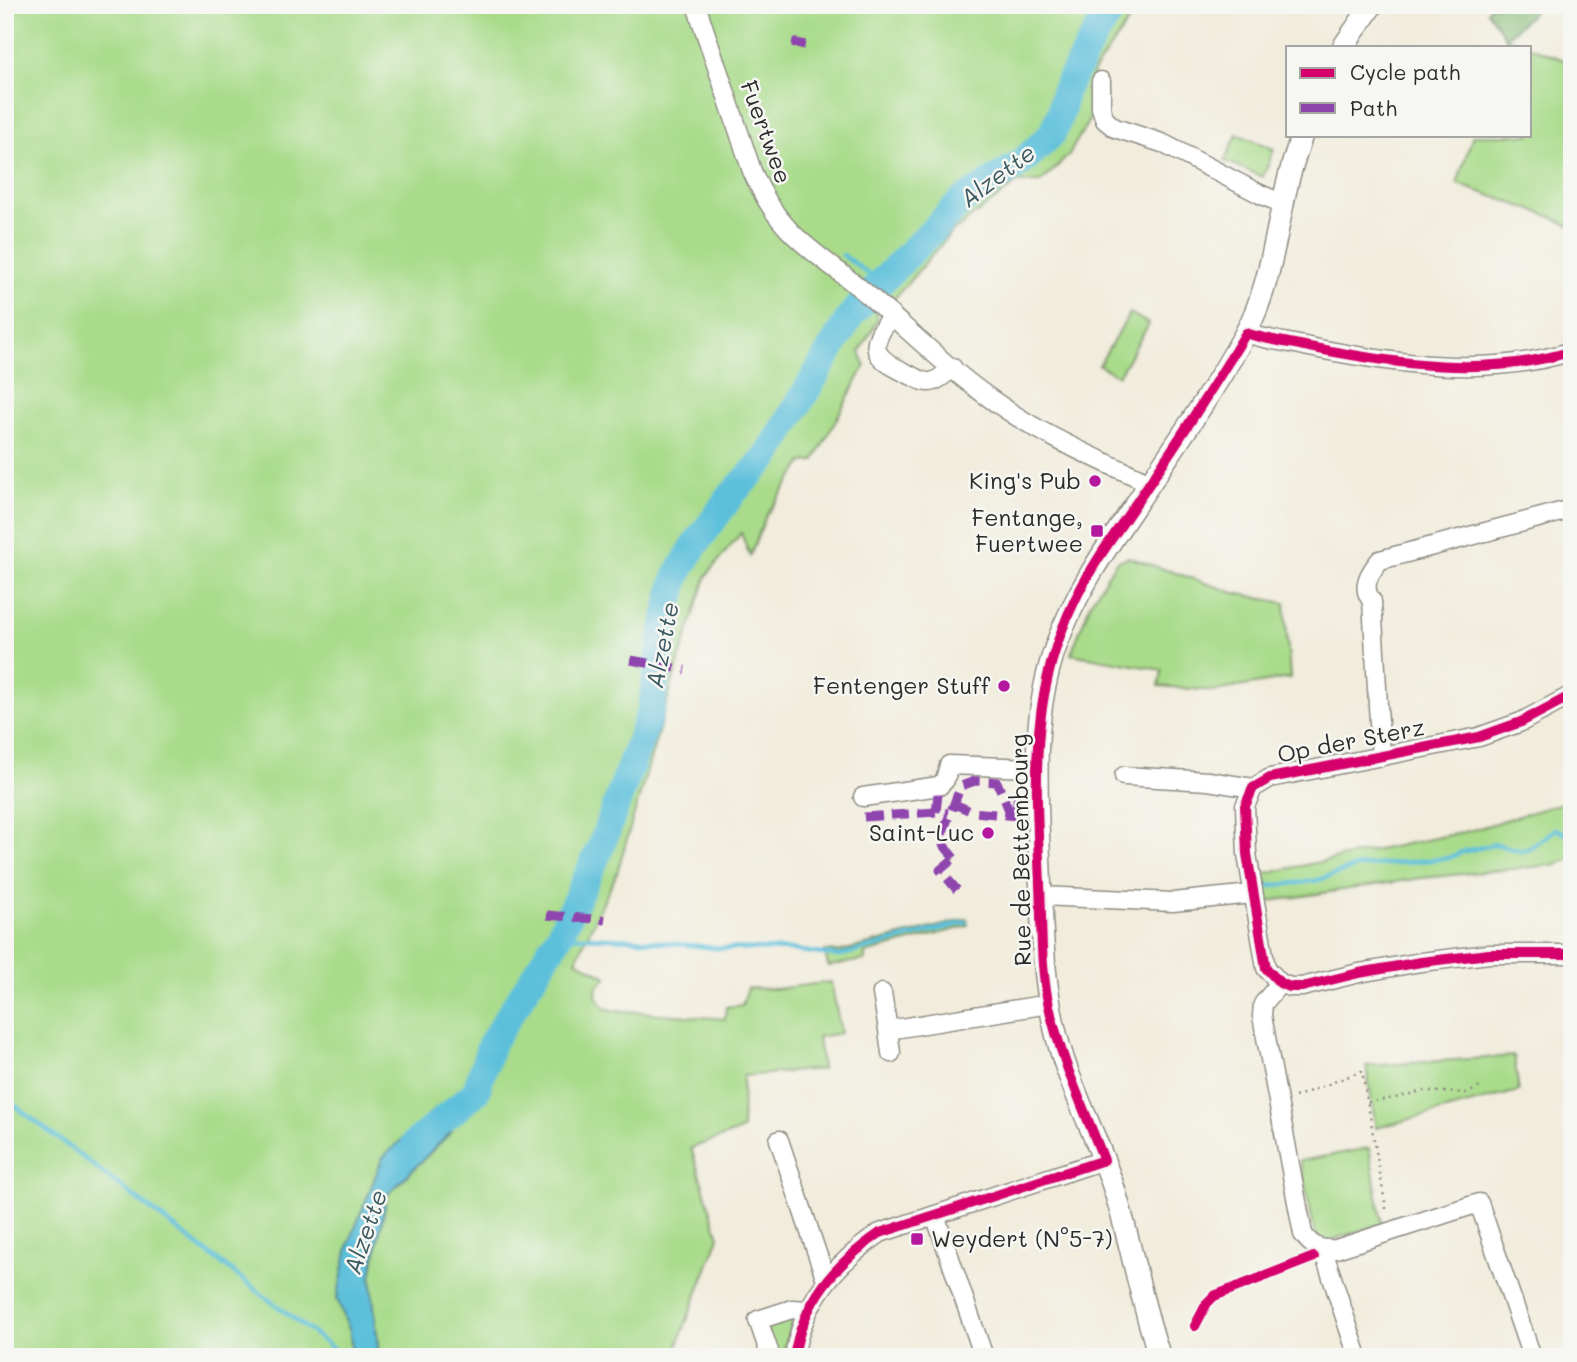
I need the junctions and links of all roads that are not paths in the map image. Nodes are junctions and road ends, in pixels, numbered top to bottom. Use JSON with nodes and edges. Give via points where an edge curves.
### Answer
{"nodes":[{"id":1,"x":696,"y":5,"type":"edge"},
{"id":2,"x":1372,"y":5,"type":"edge"},
{"id":3,"x":1344,"y":46,"type":"edge"},
{"id":4,"x":1101,"y":81,"type":"dead end"},
{"id":5,"x":1302,"y":136,"type":"edge"},
{"id":6,"x":1283,"y":204,"type":"junction"},
{"id":7,"x":889,"y":313,"type":"junction"},
{"id":8,"x":1245,"y":333,"type":"junction"},
{"id":9,"x":1572,"y":351,"type":"edge"},
{"id":10,"x":953,"y":368,"type":"junction"},
{"id":11,"x":1150,"y":483,"type":"junction"},
{"id":12,"x":1572,"y":509,"type":"edge"},
{"id":13,"x":1572,"y":695,"type":"edge"},
{"id":14,"x":1381,"y":757,"type":"junction"},
{"id":15,"x":1036,"y":768,"type":"junction"},
{"id":16,"x":1124,"y":776,"type":"dead end"},
{"id":17,"x":1253,"y":788,"type":"junction"},
{"id":18,"x":863,"y":797,"type":"dead end"},
{"id":19,"x":1252,"y":894,"type":"junction"},
{"id":20,"x":1041,"y":896,"type":"junction"},
{"id":21,"x":1572,"y":954,"type":"edge"},
{"id":22,"x":1280,"y":983,"type":"junction"},
{"id":23,"x":882,"y":993,"type":"dead end"},
{"id":24,"x":1049,"y":1004,"type":"junction"},
{"id":25,"x":888,"y":1030,"type":"junction"},
{"id":26,"x":891,"y":1053,"type":"dead end"},
{"id":27,"x":779,"y":1140,"type":"dead end"},
{"id":28,"x":1104,"y":1160,"type":"junction"},
{"id":29,"x":935,"y":1215,"type":"junction"},
{"id":30,"x":1323,"y":1250,"type":"junction"},
{"id":31,"x":826,"y":1280,"type":"junction"},
{"id":32,"x":808,"y":1310,"type":"junction"},
{"id":33,"x":771,"y":1357,"type":"edge"},
{"id":34,"x":794,"y":1357,"type":"edge"},
{"id":35,"x":984,"y":1357,"type":"edge"},
{"id":36,"x":1160,"y":1357,"type":"edge"},
{"id":37,"x":1358,"y":1357,"type":"edge"},
{"id":38,"x":1532,"y":1357,"type":"edge"}],
"edges":[{"from":1,"to":7,"type":"street","name":"Fuertwee","via":[[763,197],[788,232]]},
{"from":2,"to":3,"type":"main road"},
{"from":4,"to":6,"type":"street","via":[[1101,108],[1105,120],[1115,128],[1162,143]]},
{"from":5,"to":6,"type":"main road","name":"Rue de Bettembourg"},
{"from":6,"to":8,"type":"main road","name":"Rue de Bettembourg","via":[[1272,261]]},
{"from":7,"to":10,"type":"street"},
{"from":7,"to":10,"type":"street","via":[[877,338],[879,356],[885,363],[925,382]]},
{"from":8,"to":9,"type":"street","via":[[1336,352],[1450,366],[1529,361]]},
{"from":8,"to":11,"type":"main road","name":"Rue de Bettembourg"},
{"from":10,"to":11,"type":"street","via":[[1038,430]]},
{"from":11,"to":15,"type":"main road","name":"Rue de Bettembourg","via":[[1094,564],[1056,644],[1040,715]]},
{"from":12,"to":14,"type":"street","via":[[1380,561],[1370,572],[1367,595],[1372,601]]},
{"from":13,"to":14,"type":"street","name":"Op der Sterz","via":[[1490,734]]},
{"from":14,"to":17,"type":"street","name":"Op der Sterz","via":[[1270,778]]},
{"from":15,"to":18,"type":"street","name":"Rue de Bettembourg","via":[[949,765],[939,786]]},
{"from":15,"to":20,"type":"main road","name":"Rue de Bettembourg"},
{"from":16,"to":17,"type":"street","name":"Op der Sterz"},
{"from":17,"to":19,"type":"street","name":"Op der Sterz","via":[[1245,806]]},
{"from":19,"to":20,"type":"street","via":[[1173,902]]},
{"from":19,"to":22,"type":"street","name":"Op der Sterz","via":[[1266,968]]},
{"from":20,"to":24,"type":"main road","name":"Rue de Bettembourg"},
{"from":21,"to":22,"type":"street","via":[[1489,954],[1421,962],[1301,987]]},
{"from":22,"to":30,"type":"street","via":[[1264,1004],[1262,1016],[1303,1234]]},
{"from":23,"to":25,"type":"street"},
{"from":24,"to":25,"type":"street"},
{"from":24,"to":28,"type":"main road","name":"Rue de Bettembourg","via":[[1063,1059]]},
{"from":25,"to":26,"type":"street"},
{"from":27,"to":31,"type":"street"},
{"from":28,"to":29,"type":"street"},
{"from":28,"to":36,"type":"main road","name":"Rue de Bettembourg"},
{"from":29,"to":31,"type":"street","via":[[880,1233],[851,1253]]},
{"from":29,"to":35,"type":"street"},
{"from":30,"to":37,"type":"street"},
{"from":30,"to":38,"type":"street","via":[[1479,1203]]},
{"from":31,"to":32,"type":"street"},
{"from":32,"to":33,"type":"street","via":[[792,1309],[758,1320]]},
{"from":32,"to":34,"type":"street"}]}
